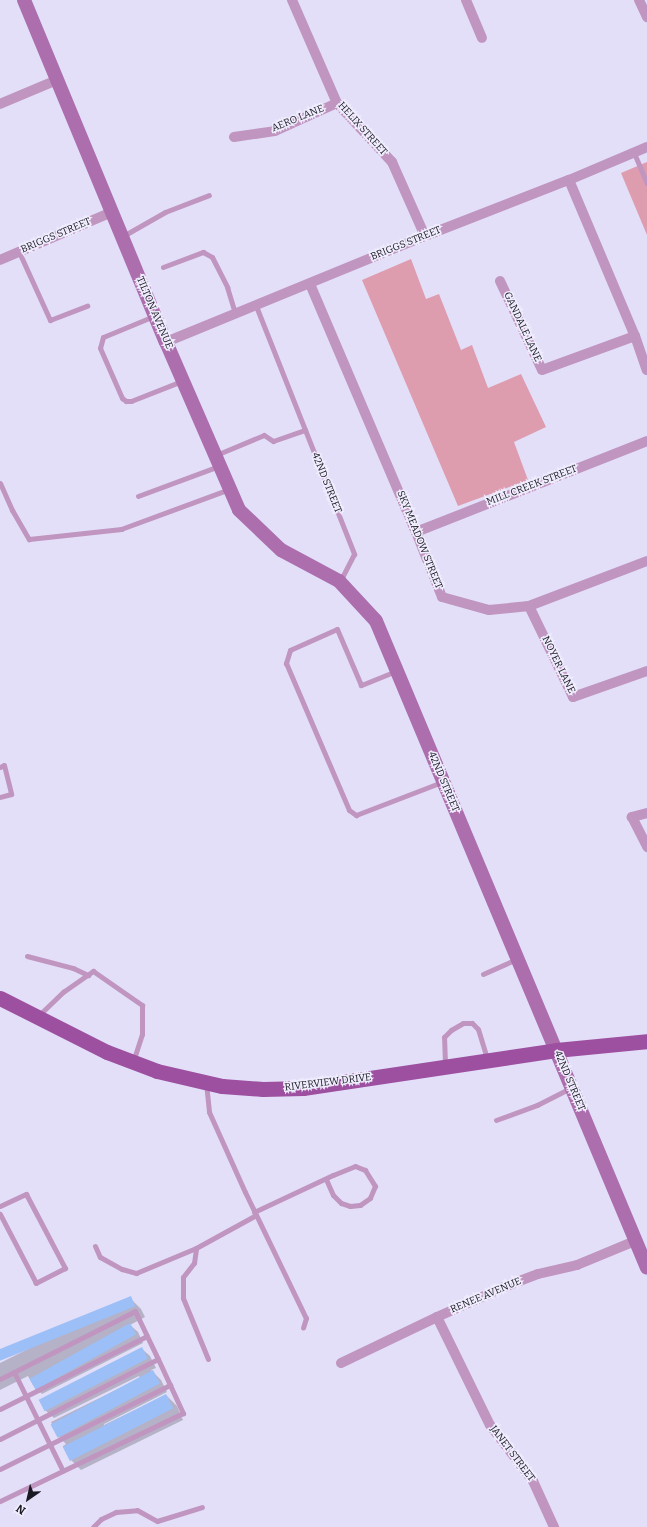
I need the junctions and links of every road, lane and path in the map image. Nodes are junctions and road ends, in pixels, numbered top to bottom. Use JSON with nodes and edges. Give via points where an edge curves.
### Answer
{"nodes":[{"id":1,"x":24,"y":0,"type":"edge"},
{"id":2,"x":292,"y":0,"type":"edge"},
{"id":3,"x":466,"y":0,"type":"edge"},
{"id":4,"x":639,"y":0,"type":"edge"},
{"id":5,"x":647,"y":17,"type":"edge"},
{"id":6,"x":482,"y":38,"type":"dead end"},
{"id":7,"x":57,"y":80,"type":"junction"},
{"id":8,"x":337,"y":103,"type":"junction"},
{"id":9,"x":0,"y":104,"type":"edge"},
{"id":10,"x":234,"y":137,"type":"dead end"},
{"id":11,"x":647,"y":148,"type":"edge"},
{"id":12,"x":634,"y":153,"type":"junction"},
{"id":13,"x":569,"y":180,"type":"junction"},
{"id":14,"x":647,"y":183,"type":"edge"},
{"id":15,"x":209,"y":195,"type":"dead end"},
{"id":16,"x":112,"y":212,"type":"junction"},
{"id":17,"x":424,"y":236,"type":"junction"},
{"id":18,"x":123,"y":237,"type":"junction"},
{"id":19,"x":19,"y":252,"type":"junction"},
{"id":20,"x":0,"y":260,"type":"edge"},
{"id":21,"x":162,"y":267,"type":"dead end"},
{"id":22,"x":500,"y":281,"type":"dead end"},
{"id":23,"x":310,"y":284,"type":"junction"},
{"id":24,"x":87,"y":306,"type":"dead end"},
{"id":25,"x":256,"y":306,"type":"junction"},
{"id":26,"x":235,"y":314,"type":"junction"},
{"id":27,"x":155,"y":316,"type":"junction"},
{"id":28,"x":635,"y":336,"type":"junction"},
{"id":29,"x":166,"y":342,"type":"junction"},
{"id":30,"x":647,"y":370,"type":"edge"},
{"id":31,"x":183,"y":381,"type":"junction"},
{"id":32,"x":305,"y":430,"type":"junction"},
{"id":33,"x":647,"y":441,"type":"edge"},
{"id":34,"x":218,"y":461,"type":"junction"},
{"id":35,"x":0,"y":483,"type":"edge"},
{"id":36,"x":230,"y":489,"type":"junction"},
{"id":37,"x":138,"y":496,"type":"dead end"},
{"id":38,"x":416,"y":532,"type":"junction"},
{"id":39,"x":647,"y":561,"type":"edge"},
{"id":40,"x":339,"y":581,"type":"junction"},
{"id":41,"x":529,"y":606,"type":"junction"},
{"id":42,"x":397,"y":670,"type":"junction"},
{"id":43,"x":647,"y":671,"type":"edge"},
{"id":44,"x":0,"y":767,"type":"edge"},
{"id":45,"x":442,"y":782,"type":"junction"},
{"id":46,"x":0,"y":797,"type":"edge"},
{"id":47,"x":647,"y":813,"type":"edge"},
{"id":48,"x":647,"y":847,"type":"edge"},
{"id":49,"x":27,"y":956,"type":"dead end"},
{"id":50,"x":518,"y":959,"type":"junction"},
{"id":51,"x":483,"y":974,"type":"dead end"},
{"id":52,"x":88,"y":975,"type":"junction"},
{"id":53,"x":0,"y":998,"type":"edge"},
{"id":54,"x":37,"y":1017,"type":"junction"},
{"id":55,"x":647,"y":1041,"type":"edge"},
{"id":56,"x":556,"y":1050,"type":"junction"},
{"id":57,"x":487,"y":1061,"type":"junction"},
{"id":58,"x":133,"y":1062,"type":"junction"},
{"id":59,"x":446,"y":1067,"type":"junction"},
{"id":60,"x":206,"y":1082,"type":"junction"},
{"id":61,"x":571,"y":1087,"type":"junction"},
{"id":62,"x":496,"y":1120,"type":"dead end"},
{"id":63,"x":326,"y":1178,"type":"junction"},
{"id":64,"x":0,"y":1206,"type":"edge"},
{"id":65,"x":255,"y":1213,"type":"junction"},
{"id":66,"x":0,"y":1214,"type":"edge"},
{"id":67,"x":636,"y":1241,"type":"junction"},
{"id":68,"x":94,"y":1246,"type":"dead end"},
{"id":69,"x":196,"y":1248,"type":"junction"},
{"id":70,"x":647,"y":1268,"type":"edge"},
{"id":71,"x":437,"y":1317,"type":"junction"},
{"id":72,"x":303,"y":1328,"type":"dead end"},
{"id":73,"x":147,"y":1336,"type":"junction"},
{"id":74,"x":158,"y":1359,"type":"junction"},
{"id":75,"x":208,"y":1359,"type":"dead end"},
{"id":76,"x":341,"y":1363,"type":"dead end"},
{"id":77,"x":14,"y":1372,"type":"junction"},
{"id":78,"x":0,"y":1379,"type":"edge"},
{"id":79,"x":170,"y":1385,"type":"junction"},
{"id":80,"x":26,"y":1396,"type":"junction"},
{"id":81,"x":0,"y":1409,"type":"edge"},
{"id":82,"x":38,"y":1419,"type":"junction"},
{"id":83,"x":0,"y":1438,"type":"edge"},
{"id":84,"x":50,"y":1445,"type":"junction"},
{"id":85,"x":0,"y":1469,"type":"edge"},
{"id":86,"x":63,"y":1471,"type":"junction"},
{"id":87,"x":0,"y":1501,"type":"edge"},
{"id":88,"x":202,"y":1507,"type":"dead end"},
{"id":89,"x":93,"y":1527,"type":"edge"},
{"id":90,"x":554,"y":1527,"type":"edge"}],
"edges":[{"from":1,"to":7,"type":"street","name":"TILTON AVENUE"},
{"from":2,"to":8,"type":"street","name":"HELIX STREET"},
{"from":3,"to":6,"type":"street"},
{"from":4,"to":5,"type":"street"},
{"from":7,"to":9,"type":"street"},
{"from":7,"to":16,"type":"street","name":"TILTON AVENUE"},
{"from":8,"to":10,"type":"street","name":"AERO LANE","via":[[275,131]]},
{"from":8,"to":17,"type":"street","name":"HELIX STREET","via":[[392,162]]},
{"from":11,"to":12,"type":"street","name":"BRIGGS STREET"},
{"from":12,"to":13,"type":"street","name":"BRIGGS STREET"},
{"from":12,"to":14,"type":"lane"},
{"from":13,"to":17,"type":"street","name":"BRIGGS STREET"},
{"from":13,"to":28,"type":"street"},
{"from":15,"to":18,"type":"lane","via":[[165,212]]},
{"from":16,"to":18,"type":"street","name":"TILTON AVENUE"},
{"from":16,"to":19,"type":"street","name":"BRIGGS STREET"},
{"from":17,"to":23,"type":"street","name":"BRIGGS STREET"},
{"from":18,"to":27,"type":"street","name":"TILTON AVENUE"},
{"from":19,"to":20,"type":"street","name":"BRIGGS STREET"},
{"from":19,"to":24,"type":"lane","via":[[50,320]]},
{"from":21,"to":26,"type":"lane","via":[[203,252],[212,257],[227,287]]},
{"from":22,"to":28,"type":"street","name":"GANDALE LANE","via":[[542,370]]},
{"from":23,"to":25,"type":"street","name":"BRIGGS STREET"},
{"from":23,"to":38,"type":"street","name":"SKY MEADOW STREET"},
{"from":25,"to":26,"type":"street","name":"BRIGGS STREET"},
{"from":25,"to":32,"type":"lane","name":"42ND STREET"},
{"from":26,"to":29,"type":"street","name":"BRIGGS STREET"},
{"from":27,"to":29,"type":"street","name":"TILTON AVENUE"},
{"from":27,"to":31,"type":"lane","via":[[103,338],[100,348],[122,398],[126,401]]},
{"from":28,"to":30,"type":"street"},
{"from":29,"to":31,"type":"street","name":"TILTON AVENUE"},
{"from":31,"to":34,"type":"street","name":"TILTON AVENUE"},
{"from":32,"to":34,"type":"lane","via":[[273,441],[264,435]]},
{"from":32,"to":40,"type":"lane","name":"42ND STREET","via":[[354,554]]},
{"from":33,"to":38,"type":"street","name":"MILL CREEK STREET"},
{"from":34,"to":36,"type":"street","name":"TILTON AVENUE"},
{"from":34,"to":37,"type":"lane"},
{"from":35,"to":36,"type":"lane","via":[[29,539],[121,529]]},
{"from":36,"to":40,"type":"street","name":"TILTON AVENUE","via":[[239,510],[281,550]]},
{"from":38,"to":41,"type":"street","name":"SKY MEADOW STREET","via":[[442,597],[489,610]]},
{"from":39,"to":41,"type":"street","name":"SKY MEADOW STREET"},
{"from":40,"to":42,"type":"street","name":"42ND STREET","via":[[376,621]]},
{"from":41,"to":43,"type":"street","name":"NOYER LANE","via":[[573,697]]},
{"from":42,"to":45,"type":"street","name":"42ND STREET"},
{"from":42,"to":45,"type":"lane","via":[[361,685],[337,629],[290,650],[286,663],[349,810],[356,815]]},
{"from":44,"to":46,"type":"lane","via":[[4,765],[11,794]]},
{"from":45,"to":50,"type":"street","name":"42ND STREET"},
{"from":47,"to":48,"type":"street","via":[[632,817]]},
{"from":49,"to":52,"type":"lane","via":[[73,968]]},
{"from":50,"to":51,"type":"lane"},
{"from":50,"to":56,"type":"street","name":"42ND STREET"},
{"from":52,"to":54,"type":"lane","via":[[63,992]]},
{"from":52,"to":58,"type":"lane","via":[[93,971],[142,1005],[142,1034]]},
{"from":53,"to":54,"type":"main road","name":"RIVERVIEW DRIVE"},
{"from":54,"to":58,"type":"main road","name":"RIVERVIEW DRIVE"},
{"from":55,"to":56,"type":"main road","name":"RIVERVIEW DRIVE"},
{"from":56,"to":57,"type":"main road","name":"RIVERVIEW DRIVE"},
{"from":56,"to":61,"type":"street","name":"42ND STREET"},
{"from":57,"to":59,"type":"main road","name":"RIVERVIEW DRIVE"},
{"from":57,"to":59,"type":"lane","via":[[478,1029],[472,1023],[463,1023],[444,1037]]},
{"from":58,"to":60,"type":"main road","name":"RIVERVIEW DRIVE","via":[[157,1071]]},
{"from":59,"to":60,"type":"main road","name":"RIVERVIEW DRIVE","via":[[303,1088],[263,1089]]},
{"from":60,"to":65,"type":"lane","via":[[209,1112]]},
{"from":61,"to":62,"type":"lane"},
{"from":61,"to":67,"type":"street","name":"42ND STREET"},
{"from":63,"to":63,"type":"lane","via":[[355,1166],[365,1170],[375,1186],[370,1198],[360,1205],[350,1206],[333,1195]]},
{"from":63,"to":65,"type":"lane"},
{"from":64,"to":66,"type":"lane","via":[[26,1194],[65,1268],[36,1283]]},
{"from":65,"to":69,"type":"lane"},
{"from":65,"to":72,"type":"lane","via":[[306,1318]]},
{"from":67,"to":70,"type":"street","name":"42ND STREET"},
{"from":67,"to":71,"type":"street","name":"RENEE AVENUE","via":[[577,1265],[538,1274]]},
{"from":68,"to":69,"type":"lane","via":[[100,1257],[122,1269],[136,1273]]},
{"from":69,"to":75,"type":"lane","via":[[194,1263],[183,1277],[183,1298]]},
{"from":71,"to":76,"type":"street","name":"RENEE AVENUE"},
{"from":71,"to":90,"type":"street","name":"JANET STREET","via":[[490,1425],[533,1481]]},
{"from":73,"to":74,"type":"lane"},
{"from":73,"to":77,"type":"lane","via":[[134,1311]]},
{"from":73,"to":80,"type":"lane"},
{"from":74,"to":79,"type":"lane"},
{"from":74,"to":82,"type":"lane"},
{"from":77,"to":78,"type":"lane"},
{"from":77,"to":80,"type":"lane"},
{"from":79,"to":84,"type":"lane"},
{"from":79,"to":86,"type":"lane","via":[[182,1413]]},
{"from":80,"to":81,"type":"lane"},
{"from":80,"to":82,"type":"lane"},
{"from":82,"to":83,"type":"lane"},
{"from":82,"to":84,"type":"lane"},
{"from":84,"to":85,"type":"lane"},
{"from":84,"to":86,"type":"lane"},
{"from":86,"to":87,"type":"lane"},
{"from":88,"to":89,"type":"lane","via":[[157,1521],[137,1510],[116,1512],[100,1519]]}]}
